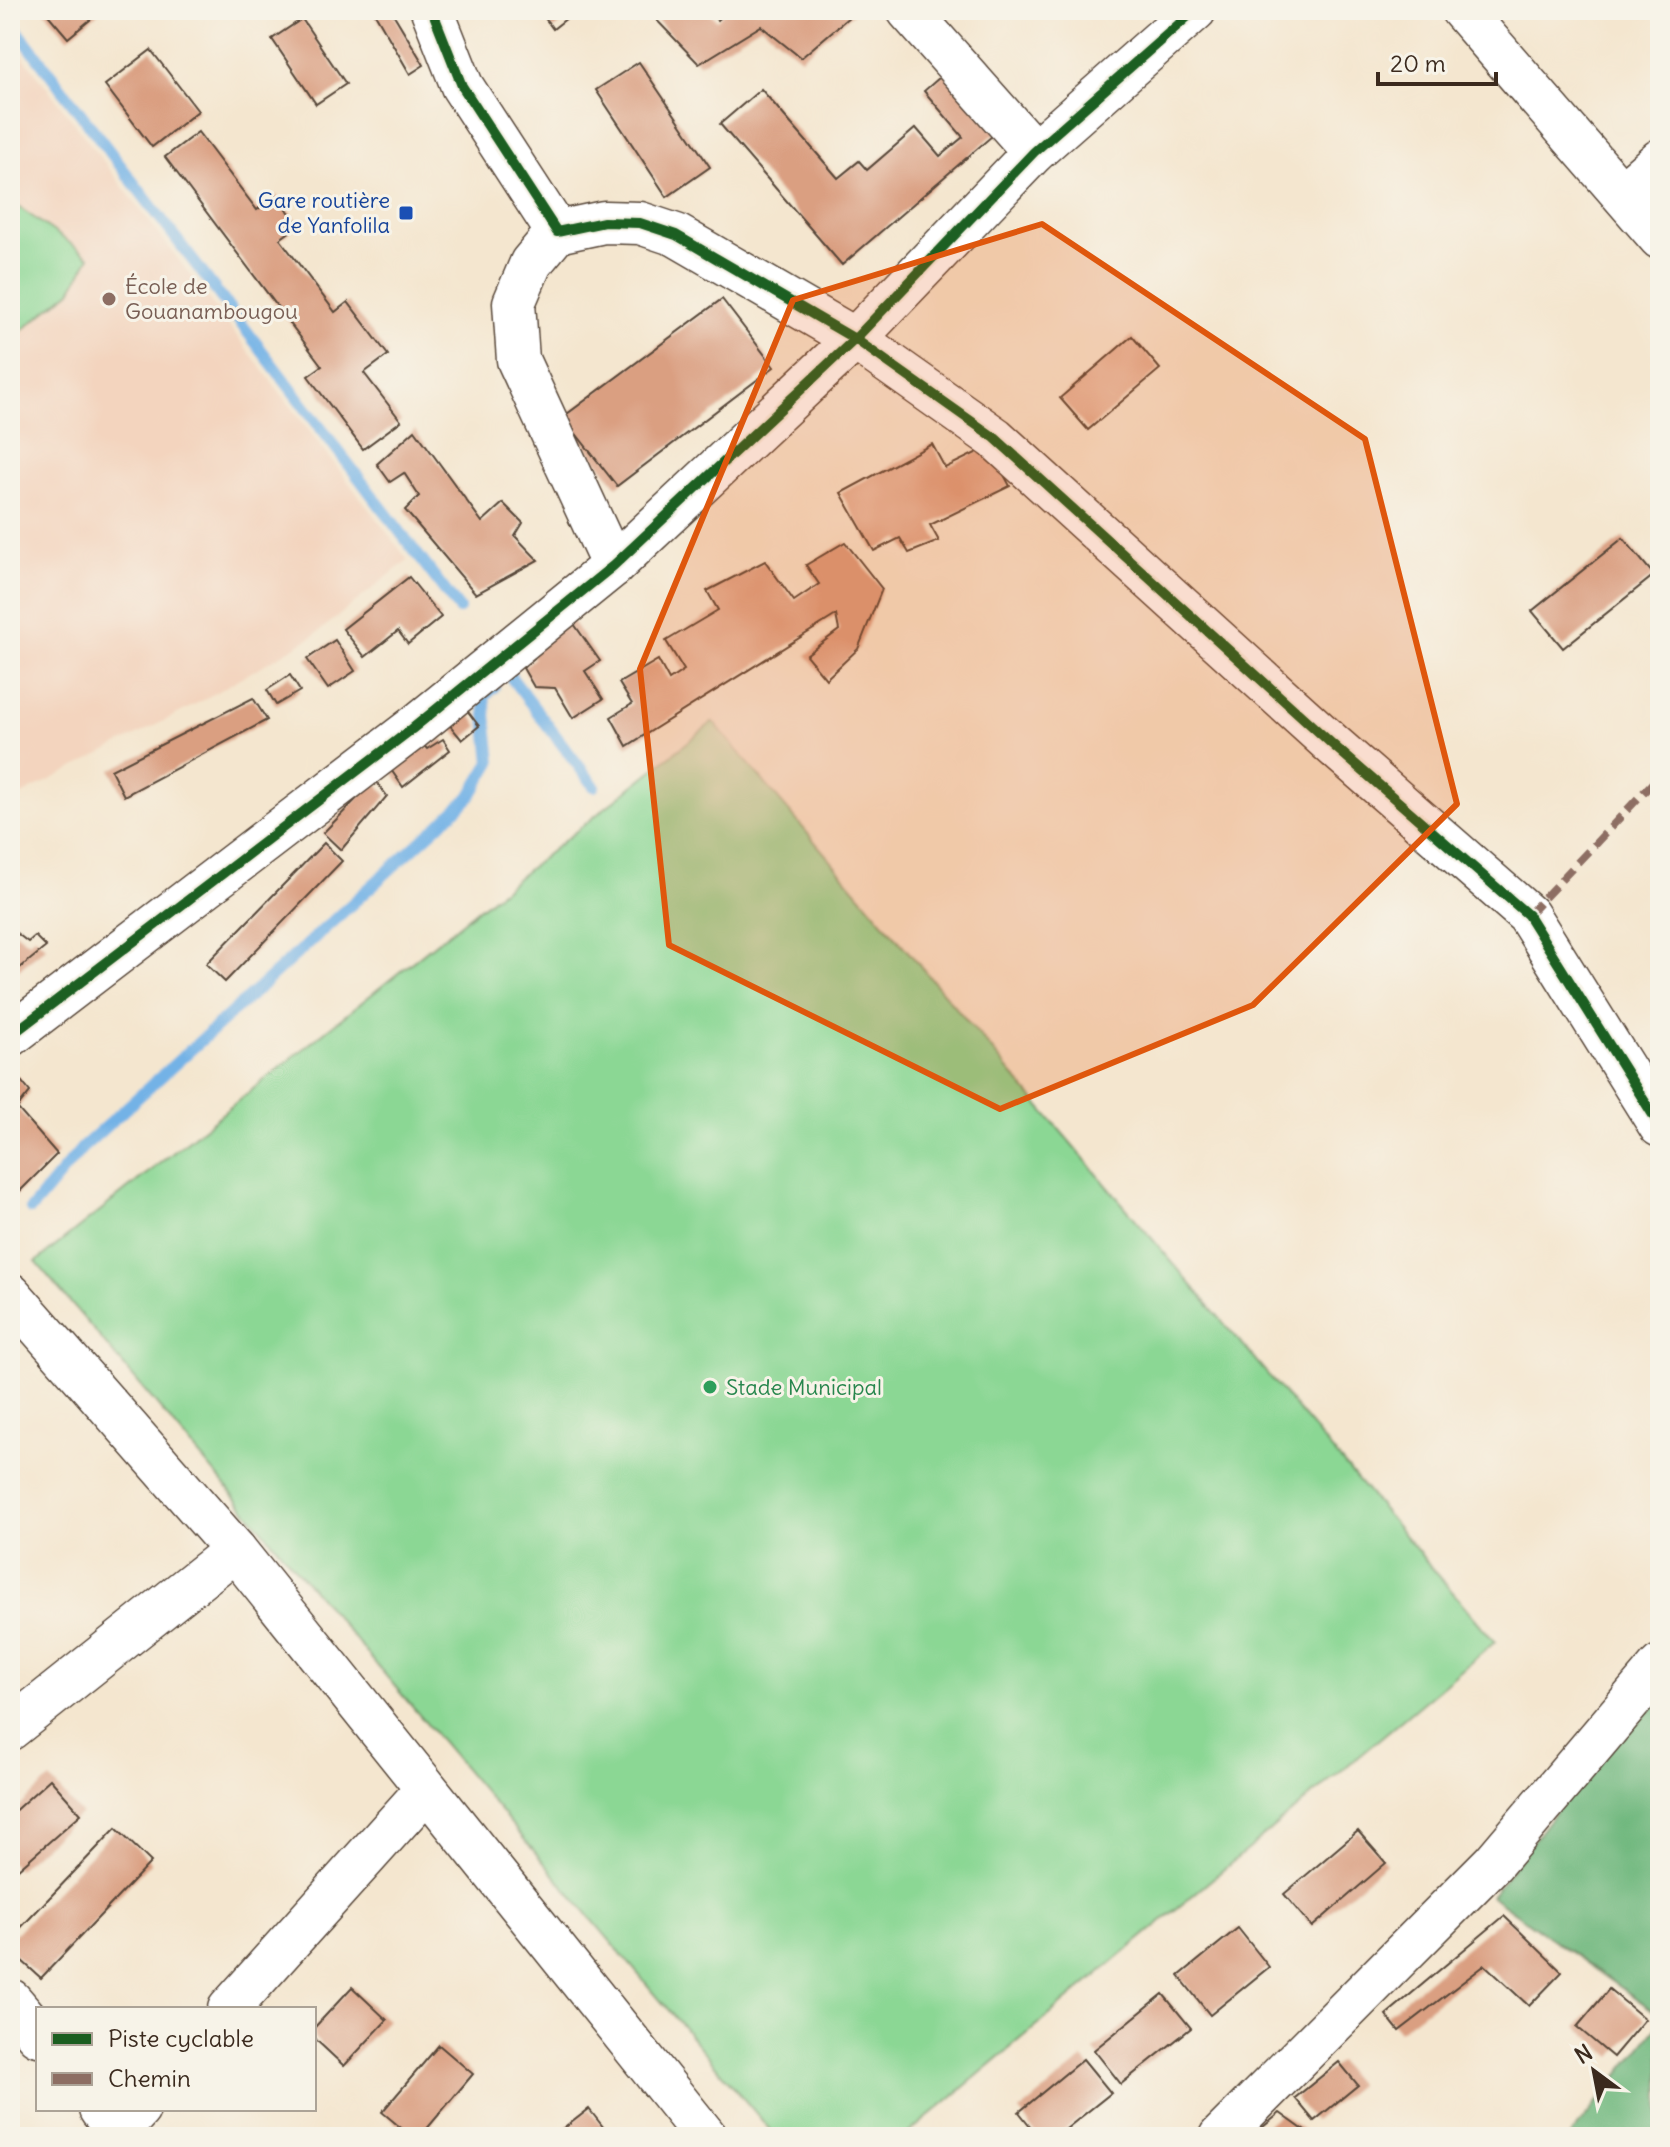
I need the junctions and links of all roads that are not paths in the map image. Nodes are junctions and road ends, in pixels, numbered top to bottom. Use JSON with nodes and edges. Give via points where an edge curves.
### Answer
{"nodes":[{"id":1,"x":432,"y":10,"type":"edge"},
{"id":2,"x":908,"y":10,"type":"edge"},
{"id":3,"x":1195,"y":10,"type":"edge"},
{"id":4,"x":1462,"y":10,"type":"edge"},
{"id":5,"x":1034,"y":152,"type":"junction"},
{"id":6,"x":1660,"y":160,"type":"edge"},
{"id":7,"x":1622,"y":193,"type":"junction"},
{"id":8,"x":557,"y":232,"type":"junction"},
{"id":9,"x":1660,"y":238,"type":"edge"},
{"id":10,"x":855,"y":339,"type":"junction"},
{"id":11,"x":613,"y":566,"type":"junction"},
{"id":12,"x":10,"y":1036,"type":"edge"},
{"id":13,"x":1660,"y":1126,"type":"edge"},
{"id":14,"x":10,"y":1294,"type":"edge"},
{"id":15,"x":235,"y":1550,"type":"junction"},
{"id":16,"x":1660,"y":1666,"type":"edge"},
{"id":17,"x":10,"y":1729,"type":"edge"},
{"id":18,"x":426,"y":1790,"type":"junction"},
{"id":19,"x":10,"y":2001,"type":"edge"},
{"id":20,"x":231,"y":2007,"type":"edge"},
{"id":21,"x":36,"y":2032,"type":"edge"},
{"id":22,"x":699,"y":2134,"type":"edge"},
{"id":23,"x":1220,"y":2137,"type":"edge"}],
"edges":[{"from":1,"to":8,"type":"street","via":[[462,86]]},
{"from":2,"to":5,"type":"street"},
{"from":3,"to":5,"type":"street"},
{"from":4,"to":7,"type":"street"},
{"from":5,"to":10,"type":"street"},
{"from":6,"to":7,"type":"street"},
{"from":7,"to":9,"type":"street"},
{"from":8,"to":10,"type":"street","via":[[604,222],[640,223],[676,235]]},
{"from":8,"to":11,"type":"street","via":[[531,263],[514,303],[518,360]]},
{"from":10,"to":11,"type":"street"},
{"from":10,"to":13,"type":"street","via":[[995,438],[1528,915]]},
{"from":11,"to":12,"type":"street","via":[[412,729]]},
{"from":14,"to":15,"type":"street"},
{"from":15,"to":17,"type":"street"},
{"from":15,"to":18,"type":"street"},
{"from":16,"to":23,"type":"street","via":[[1493,1863]]},
{"from":18,"to":20,"type":"street"},
{"from":18,"to":22,"type":"street"},
{"from":19,"to":21,"type":"main road"}]}
